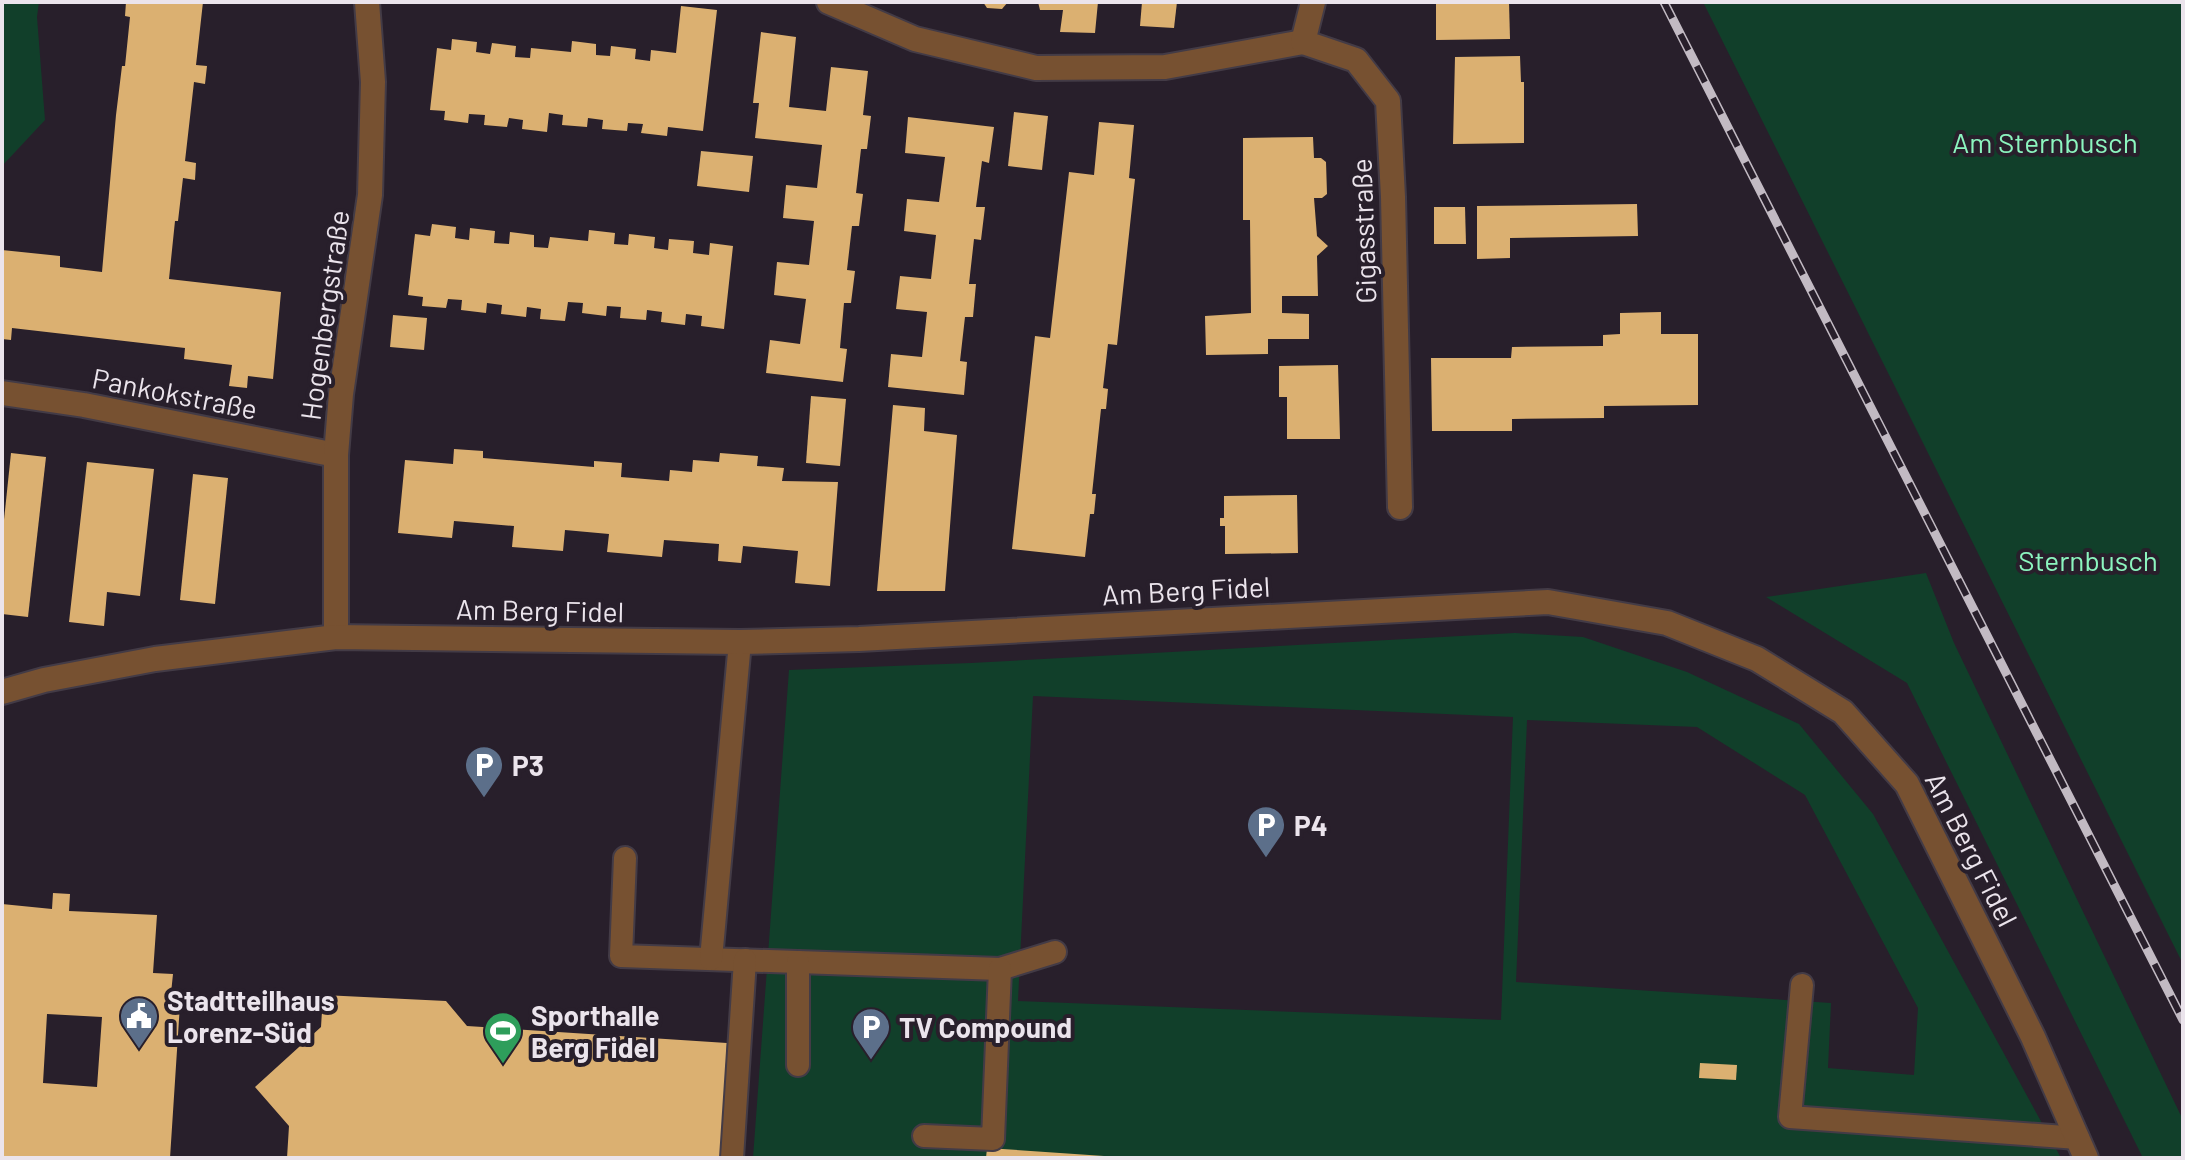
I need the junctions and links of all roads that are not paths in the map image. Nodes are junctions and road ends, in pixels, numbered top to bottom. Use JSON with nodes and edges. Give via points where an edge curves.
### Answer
{"nodes":[{"id":1,"x":367,"y":2,"type":"edge"},
{"id":2,"x":829,"y":2,"type":"edge"},
{"id":3,"x":1313,"y":2,"type":"edge"},
{"id":4,"x":1303,"y":42,"type":"junction"},
{"id":5,"x":2,"y":393,"type":"edge"},
{"id":6,"x":336,"y":455,"type":"junction"},
{"id":7,"x":1400,"y":507,"type":"dead end"},
{"id":8,"x":336,"y":637,"type":"junction"},
{"id":9,"x":740,"y":642,"type":"junction"},
{"id":10,"x":2,"y":692,"type":"edge"},
{"id":11,"x":625,"y":858,"type":"dead end"},
{"id":12,"x":1055,"y":952,"type":"dead end"},
{"id":13,"x":711,"y":959,"type":"junction"},
{"id":14,"x":745,"y":960,"type":"junction"},
{"id":15,"x":798,"y":962,"type":"junction"},
{"id":16,"x":1000,"y":969,"type":"junction"},
{"id":17,"x":1802,"y":985,"type":"dead end"},
{"id":18,"x":798,"y":1065,"type":"dead end"},
{"id":19,"x":924,"y":1136,"type":"dead end"},
{"id":20,"x":2082,"y":1148,"type":"edge"},
{"id":21,"x":732,"y":1158,"type":"edge"}],
"edges":[{"from":1,"to":6,"type":"street","name":"Hogenbergstraße","via":[[373,82],[370,195]]},
{"from":2,"to":4,"type":"street","via":[[915,39],[1036,68],[1165,67]]},
{"from":3,"to":4,"type":"street"},
{"from":4,"to":7,"type":"street","name":"Gigasstraße","via":[[1356,60],[1388,101]]},
{"from":5,"to":6,"type":"street","name":"Pankokstraße"},
{"from":6,"to":8,"type":"street","name":"Hogenbergstraße"},
{"from":8,"to":9,"type":"street","name":"Am Berg Fidel"},
{"from":8,"to":10,"type":"street","name":"Am Berg Fidel","via":[[155,659]]},
{"from":9,"to":13,"type":"lane"},
{"from":9,"to":20,"type":"street","name":"Am Berg Fidel","via":[[1548,602],[1667,623],[1757,659],[1843,712],[1907,784]]},
{"from":11,"to":13,"type":"lane","via":[[621,956]]},
{"from":12,"to":16,"type":"lane"},
{"from":13,"to":14,"type":"lane"},
{"from":14,"to":15,"type":"lane"},
{"from":14,"to":21,"type":"lane"},
{"from":15,"to":16,"type":"lane"},
{"from":15,"to":18,"type":"lane"},
{"from":16,"to":19,"type":"lane","via":[[993,1139]]},
{"from":17,"to":20,"type":"lane","via":[[1790,1117]]}]}
